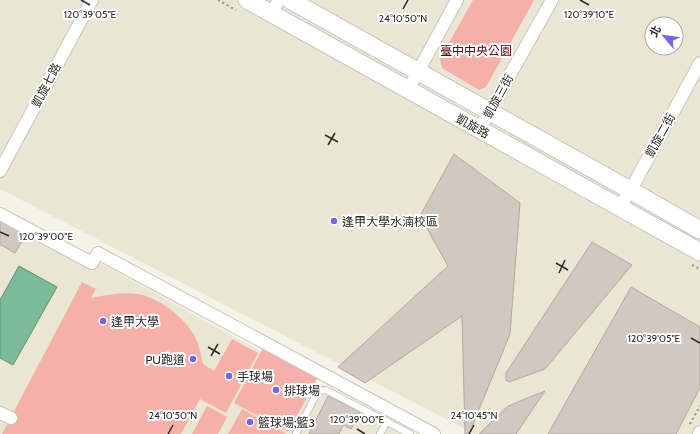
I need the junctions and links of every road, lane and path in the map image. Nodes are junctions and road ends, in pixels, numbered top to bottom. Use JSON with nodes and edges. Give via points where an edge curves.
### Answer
{"nodes":[{"id":1,"x":92,"y":0,"type":"edge"},
{"id":2,"x":246,"y":0,"type":"edge"},
{"id":3,"x":290,"y":0,"type":"edge"},
{"id":4,"x":458,"y":0,"type":"edge"},
{"id":5,"x":552,"y":0,"type":"edge"},
{"id":6,"x":275,"y":7,"type":"edge"},
{"id":7,"x":700,"y":63,"type":"edge"},
{"id":8,"x":417,"y":72,"type":"junction"},
{"id":9,"x":408,"y":90,"type":"junction"},
{"id":10,"x":490,"y":112,"type":"junction"},
{"id":11,"x":479,"y":130,"type":"junction"},
{"id":12,"x":0,"y":170,"type":"edge"},
{"id":13,"x":630,"y":190,"type":"junction"},
{"id":14,"x":619,"y":208,"type":"junction"},
{"id":15,"x":0,"y":214,"type":"edge"},
{"id":16,"x":700,"y":230,"type":"edge"},
{"id":17,"x":700,"y":252,"type":"edge"},
{"id":18,"x":700,"y":406,"type":"edge"},
{"id":19,"x":387,"y":422,"type":"junction"},
{"id":20,"x":696,"y":431,"type":"edge"},
{"id":21,"x":296,"y":434,"type":"edge"},
{"id":22,"x":380,"y":434,"type":"edge"},
{"id":23,"x":410,"y":434,"type":"edge"},
{"id":24,"x":434,"y":434,"type":"edge"}],
"edges":[{"from":1,"to":12,"type":"street","name":"凱旋七路"},
{"from":2,"to":6,"type":"street","name":"凱旋路"},
{"from":3,"to":8,"type":"street","name":"凱旋路"},
{"from":4,"to":8,"type":"street"},
{"from":5,"to":10,"type":"street","name":"凱旋三街"},
{"from":6,"to":9,"type":"street","name":"凱旋路"},
{"from":7,"to":13,"type":"street","name":"凱旋二街"},
{"from":8,"to":9,"type":"street"},
{"from":8,"to":10,"type":"street","name":"凱旋路"},
{"from":9,"to":11,"type":"street","name":"凱旋路"},
{"from":10,"to":11,"type":"street","name":"凱旋三街"},
{"from":10,"to":13,"type":"street","name":"凱旋路"},
{"from":11,"to":14,"type":"street","name":"凱旋路"},
{"from":13,"to":14,"type":"street","name":"凱旋二街"},
{"from":13,"to":16,"type":"street","name":"凱旋路"},
{"from":14,"to":17,"type":"street","name":"凱旋路"},
{"from":15,"to":24,"type":"street","via":[[92,263],[98,253]]},
{"from":18,"to":20,"type":"path"},
{"from":19,"to":21,"type":"lane","via":[[326,390],[318,391]]},
{"from":19,"to":22,"type":"lane"},
{"from":19,"to":23,"type":"lane"}]}
